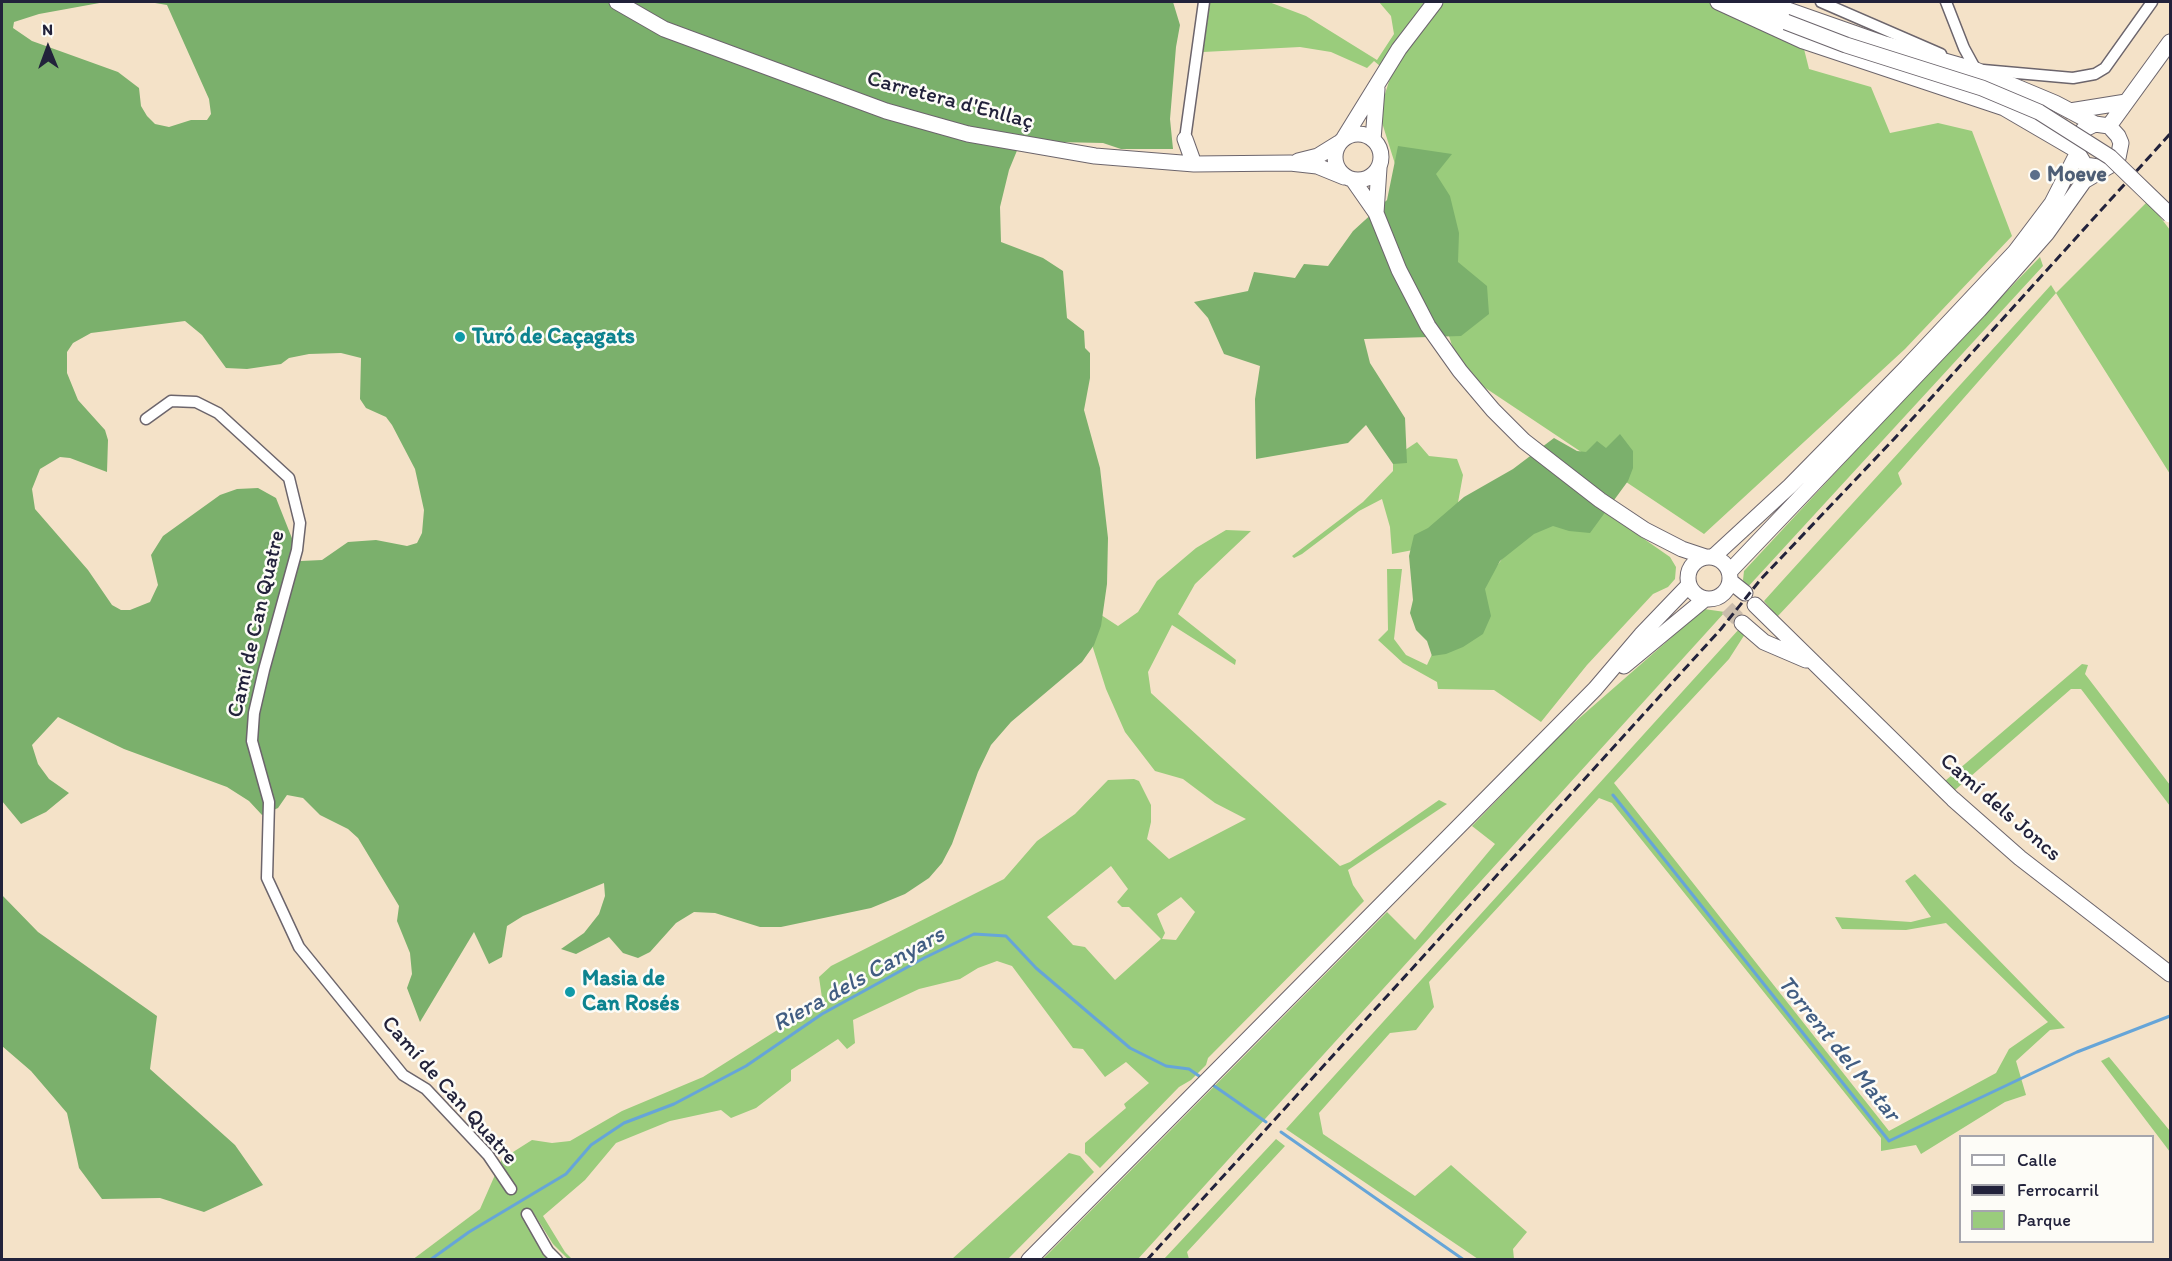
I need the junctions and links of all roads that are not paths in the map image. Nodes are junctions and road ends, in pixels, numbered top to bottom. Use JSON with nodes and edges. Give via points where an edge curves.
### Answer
{"nodes":[{"id":1,"x":617,"y":2,"type":"edge"},
{"id":2,"x":1204,"y":2,"type":"edge"},
{"id":3,"x":1435,"y":2,"type":"edge"},
{"id":4,"x":1718,"y":2,"type":"edge"},
{"id":5,"x":1730,"y":2,"type":"edge"},
{"id":6,"x":1743,"y":2,"type":"edge"},
{"id":7,"x":1765,"y":2,"type":"edge"},
{"id":8,"x":1821,"y":2,"type":"edge"},
{"id":9,"x":1946,"y":2,"type":"edge"},
{"id":10,"x":2148,"y":3,"type":"edge"},
{"id":11,"x":1786,"y":22,"type":"junction"},
{"id":12,"x":2170,"y":42,"type":"edge"},
{"id":13,"x":1976,"y":70,"type":"junction"},
{"id":14,"x":2025,"y":73,"type":"junction"},
{"id":15,"x":2010,"y":84,"type":"junction"},
{"id":16,"x":1377,"y":86,"type":"junction"},
{"id":17,"x":2126,"y":102,"type":"junction"},
{"id":18,"x":2004,"y":108,"type":"junction"},
{"id":19,"x":2070,"y":111,"type":"junction"},
{"id":20,"x":2102,"y":125,"type":"junction"},
{"id":21,"x":2052,"y":134,"type":"junction"},
{"id":22,"x":1185,"y":139,"type":"junction"},
{"id":23,"x":1373,"y":140,"type":"junction"},
{"id":24,"x":1342,"y":141,"type":"junction"},
{"id":25,"x":2077,"y":152,"type":"junction"},
{"id":26,"x":1174,"y":163,"type":"junction"},
{"id":27,"x":1290,"y":163,"type":"junction"},
{"id":28,"x":1194,"y":164,"type":"junction"},
{"id":29,"x":1379,"y":168,"type":"junction"},
{"id":30,"x":2104,"y":168,"type":"junction"},
{"id":31,"x":2068,"y":172,"type":"junction"},
{"id":32,"x":1349,"y":179,"type":"junction"},
{"id":33,"x":1376,"y":213,"type":"junction"},
{"id":34,"x":2170,"y":215,"type":"edge"},
{"id":35,"x":146,"y":419,"type":"dead end"},
{"id":36,"x":1645,"y":530,"type":"junction"},
{"id":37,"x":1710,"y":557,"type":"junction"},
{"id":38,"x":1730,"y":576,"type":"junction"},
{"id":39,"x":1688,"y":580,"type":"junction"},
{"id":40,"x":1715,"y":602,"type":"junction"},
{"id":41,"x":1742,"y":623,"type":"tunnel mouth"},
{"id":42,"x":1764,"y":642,"type":"junction"},
{"id":43,"x":1793,"y":642,"type":"junction"},
{"id":44,"x":1812,"y":662,"type":"junction"},
{"id":45,"x":1595,"y":689,"type":"junction"},
{"id":46,"x":2170,"y":974,"type":"edge"},
{"id":47,"x":511,"y":1189,"type":"dead end"},
{"id":48,"x":527,"y":1214,"type":"dead end"},
{"id":49,"x":557,"y":1260,"type":"edge"},
{"id":50,"x":1029,"y":1260,"type":"edge"}],
"edges":[{"from":1,"to":26,"type":"street","name":"Carretera d'Enllaç","via":[[664,29],[886,111],[1029,147]]},
{"from":2,"to":22,"type":"street"},
{"from":3,"to":16,"type":"street"},
{"from":4,"to":18,"type":"street","via":[[1803,41]]},
{"from":5,"to":11,"type":"street"},
{"from":6,"to":11,"type":"street"},
{"from":7,"to":13,"type":"street","via":[[1885,44]]},
{"from":8,"to":13,"type":"street"},
{"from":9,"to":13,"type":"street"},
{"from":10,"to":14,"type":"street","via":[[2104,68],[2095,74],[2073,78]]},
{"from":11,"to":34,"type":"street","bridge":true,"via":[[1982,88],[2039,112],[2110,157]]},
{"from":12,"to":17,"type":"street"},
{"from":13,"to":14,"type":"street"},
{"from":13,"to":15,"type":"street"},
{"from":14,"to":15,"type":"street","via":[[2014,77]]},
{"from":15,"to":18,"type":"street"},
{"from":15,"to":19,"type":"street"},
{"from":16,"to":23,"type":"street"},
{"from":16,"to":24,"type":"street"},
{"from":17,"to":19,"type":"street"},
{"from":17,"to":20,"type":"street"},
{"from":18,"to":21,"type":"street"},
{"from":19,"to":20,"type":"street"},
{"from":20,"to":25,"type":"street","via":[[2083,130]]},
{"from":20,"to":30,"type":"street","via":[[2118,136],[2120,150],[2111,165]]},
{"from":21,"to":25,"type":"street"},
{"from":21,"to":31,"type":"street"},
{"from":22,"to":26,"type":"street"},
{"from":22,"to":28,"type":"street"},
{"from":23,"to":24,"type":"street","via":[[1358,134]]},
{"from":23,"to":29,"type":"street","via":[[1381,152]]},
{"from":24,"to":27,"type":"street","name":"Carretera d'Enllaç","via":[[1318,156]]},
{"from":24,"to":32,"type":"street","via":[[1334,157]]},
{"from":25,"to":30,"type":"street","via":[[2085,165]]},
{"from":25,"to":31,"type":"street"},
{"from":26,"to":28,"type":"street","name":"Carretera d'Enllaç"},
{"from":27,"to":28,"type":"street","name":"Carretera d'Enllaç"},
{"from":27,"to":32,"type":"street","name":"Carretera d'Enllaç","via":[[1317,166]]},
{"from":29,"to":32,"type":"street","via":[[1368,178]]},
{"from":29,"to":33,"type":"street"},
{"from":30,"to":38,"type":"street","via":[[2084,181],[2047,232],[1979,310]]},
{"from":31,"to":37,"type":"street","via":[[2052,203],[1997,271],[1790,486]]},
{"from":32,"to":33,"type":"street"},
{"from":33,"to":36,"type":"street","via":[[1428,326],[1492,410],[1558,470]]},
{"from":35,"to":47,"type":"street","name":"Camí de Can Quatre","via":[[171,401],[196,402],[218,413],[289,478],[300,523],[297,550],[264,670],[252,741],[269,802],[267,878],[299,947],[403,1075],[426,1089],[488,1155]]},
{"from":36,"to":37,"type":"street"},
{"from":36,"to":39,"type":"street","via":[[1677,558]]},
{"from":37,"to":38,"type":"street","via":[[1723,562]]},
{"from":37,"to":39,"type":"street","via":[[1692,565]]},
{"from":38,"to":40,"type":"street","via":[[1724,593]]},
{"from":38,"to":43,"type":"street","name":"Camí dels Joncs"},
{"from":39,"to":40,"type":"street","via":[[1695,594]]},
{"from":39,"to":45,"type":"street"},
{"from":40,"to":45,"type":"street"},
{"from":41,"to":42,"type":"street","name":"Camí dels Joncs"},
{"from":42,"to":43,"type":"street"},
{"from":42,"to":44,"type":"street","name":"Camí dels Joncs"},
{"from":43,"to":44,"type":"street","name":"Camí dels Joncs"},
{"from":44,"to":46,"type":"street","name":"Camí dels Joncs","via":[[1953,799],[2020,858]]},
{"from":45,"to":50,"type":"street"},
{"from":48,"to":49,"type":"street"}]}
